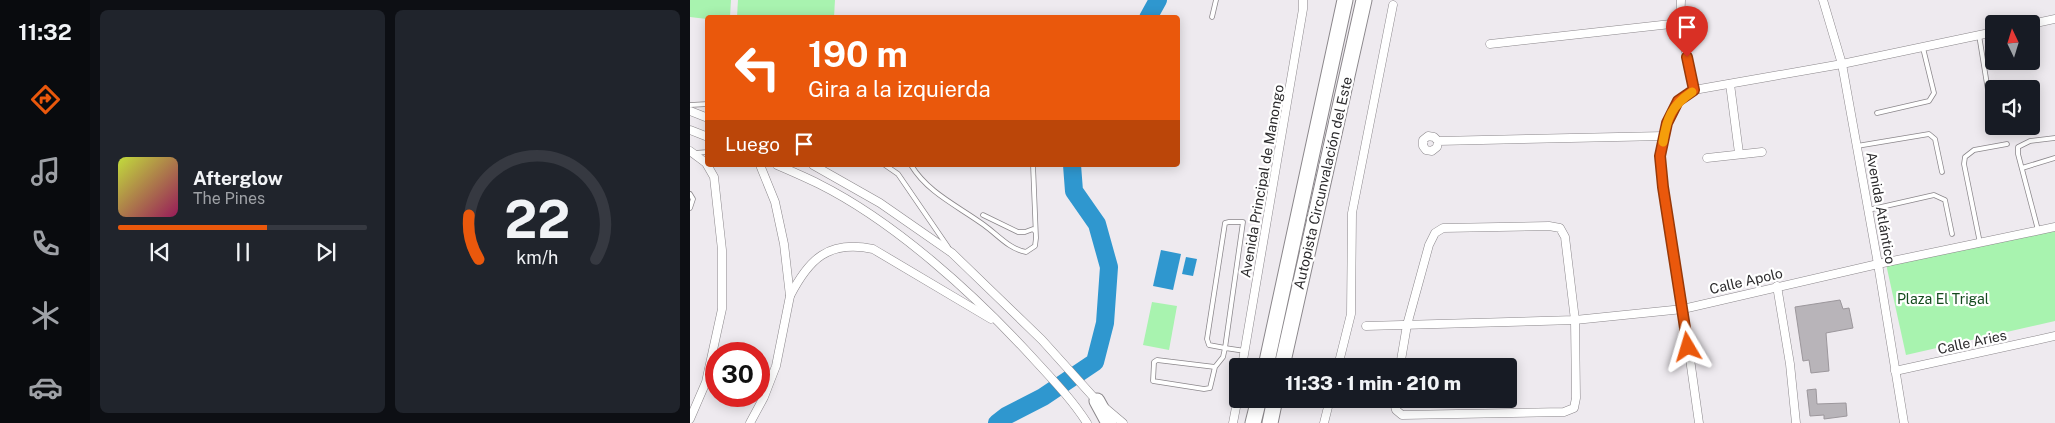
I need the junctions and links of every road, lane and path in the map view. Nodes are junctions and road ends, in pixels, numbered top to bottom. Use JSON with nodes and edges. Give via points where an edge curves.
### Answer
{"nodes":[{"id":1,"x":1216,"y":0,"type":"edge"},
{"id":2,"x":1303,"y":0,"type":"edge"},
{"id":3,"x":1345,"y":0,"type":"edge"},
{"id":4,"x":1364,"y":0,"type":"edge"},
{"id":5,"x":1681,"y":0,"type":"edge"},
{"id":6,"x":1823,"y":0,"type":"edge"},
{"id":7,"x":1393,"y":5,"type":"dead end"},
{"id":8,"x":1212,"y":17,"type":"dead end"},
{"id":9,"x":2055,"y":19,"type":"edge"},
{"id":10,"x":2040,"y":22,"type":"edge"},
{"id":11,"x":1680,"y":23,"type":"junction"},
{"id":12,"x":1985,"y":34,"type":"edge"},
{"id":13,"x":1979,"y":35,"type":"junction"},
{"id":14,"x":1490,"y":44,"type":"dead end"},
{"id":15,"x":1923,"y":46,"type":"junction"},
{"id":16,"x":1842,"y":64,"type":"junction"},
{"id":17,"x":1986,"y":80,"type":"edge"},
{"id":18,"x":1730,"y":84,"type":"junction"},
{"id":19,"x":1694,"y":90,"type":"junction"},
{"id":20,"x":705,"y":104,"type":"edge"},
{"id":21,"x":690,"y":105,"type":"edge"},
{"id":22,"x":690,"y":111,"type":"edge"},
{"id":23,"x":1877,"y":113,"type":"dead end"},
{"id":24,"x":705,"y":117,"type":"edge"},
{"id":25,"x":690,"y":130,"type":"edge"},
{"id":26,"x":705,"y":136,"type":"edge"},
{"id":27,"x":1664,"y":136,"type":"junction"},
{"id":28,"x":2055,"y":138,"type":"edge"},
{"id":29,"x":1438,"y":141,"type":"dead end"},
{"id":30,"x":2007,"y":144,"type":"dead end"},
{"id":31,"x":1857,"y":146,"type":"junction"},
{"id":32,"x":705,"y":152,"type":"edge"},
{"id":33,"x":1762,"y":152,"type":"dead end"},
{"id":34,"x":691,"y":153,"type":"edge"},
{"id":35,"x":1739,"y":153,"type":"junction"},
{"id":36,"x":1707,"y":158,"type":"dead end"},
{"id":37,"x":2055,"y":158,"type":"edge"},
{"id":38,"x":705,"y":162,"type":"edge"},
{"id":39,"x":708,"y":167,"type":"edge"},
{"id":40,"x":761,"y":167,"type":"edge"},
{"id":41,"x":782,"y":167,"type":"edge"},
{"id":42,"x":817,"y":167,"type":"edge"},
{"id":43,"x":889,"y":167,"type":"edge"},
{"id":44,"x":913,"y":167,"type":"edge"},
{"id":45,"x":1033,"y":167,"type":"edge"},
{"id":46,"x":2022,"y":168,"type":"junction"},
{"id":47,"x":1942,"y":172,"type":"dead end"},
{"id":48,"x":690,"y":194,"type":"edge"},
{"id":49,"x":690,"y":208,"type":"edge"},
{"id":50,"x":1868,"y":210,"type":"junction"},
{"id":51,"x":983,"y":215,"type":"dead end"},
{"id":52,"x":2055,"y":227,"type":"edge"},
{"id":53,"x":2038,"y":230,"type":"junction"},
{"id":54,"x":1952,"y":234,"type":"dead end"},
{"id":55,"x":1036,"y":238,"type":"junction"},
{"id":56,"x":1980,"y":242,"type":"junction"},
{"id":57,"x":952,"y":253,"type":"junction"},
{"id":58,"x":1878,"y":264,"type":"junction"},
{"id":59,"x":1777,"y":286,"type":"junction"},
{"id":60,"x":790,"y":296,"type":"junction"},
{"id":61,"x":1683,"y":309,"type":"junction"},
{"id":62,"x":1575,"y":320,"type":"junction"},
{"id":63,"x":1407,"y":325,"type":"junction"},
{"id":64,"x":1366,"y":326,"type":"dead end"},
{"id":65,"x":1005,"y":328,"type":"junction"},
{"id":66,"x":2055,"y":336,"type":"edge"},
{"id":67,"x":1225,"y":348,"type":"junction"},
{"id":68,"x":1245,"y":351,"type":"junction"},
{"id":69,"x":1244,"y":358,"type":"edge"},
{"id":70,"x":1268,"y":358,"type":"edge"},
{"id":71,"x":1284,"y":358,"type":"edge"},
{"id":72,"x":1340,"y":358,"type":"edge"},
{"id":73,"x":1401,"y":358,"type":"edge"},
{"id":74,"x":1215,"y":367,"type":"junction"},
{"id":75,"x":1895,"y":371,"type":"junction"},
{"id":76,"x":1097,"y":401,"type":"junction"},
{"id":77,"x":1236,"y":408,"type":"edge"},
{"id":78,"x":1257,"y":408,"type":"edge"},
{"id":79,"x":1273,"y":408,"type":"edge"},
{"id":80,"x":1328,"y":408,"type":"edge"},
{"id":81,"x":1395,"y":408,"type":"edge"},
{"id":82,"x":690,"y":419,"type":"edge"},
{"id":83,"x":750,"y":423,"type":"edge"},
{"id":84,"x":1087,"y":423,"type":"edge"},
{"id":85,"x":1109,"y":423,"type":"edge"},
{"id":86,"x":1123,"y":423,"type":"edge"},
{"id":87,"x":1233,"y":423,"type":"edge"},
{"id":88,"x":1253,"y":423,"type":"edge"},
{"id":89,"x":1270,"y":423,"type":"edge"},
{"id":90,"x":1324,"y":423,"type":"edge"},
{"id":91,"x":1698,"y":423,"type":"edge"},
{"id":92,"x":1796,"y":423,"type":"edge"},
{"id":93,"x":1904,"y":423,"type":"edge"}],
"edges":[{"from":1,"to":8,"type":"lane"},
{"from":2,"to":68,"type":"street","name":"Avenida Principal de Manongo"},
{"from":3,"to":70,"type":"highway","name":"Autopista Circunvalación del Este"},
{"from":4,"to":71,"type":"highway","name":"Autopista Circunvalación del Este"},
{"from":5,"to":11,"type":"street"},
{"from":6,"to":16,"type":"street","name":"Avenida Atlántico"},
{"from":7,"to":72,"type":"street","via":[[1352,213],[1351,314]]},
{"from":9,"to":10,"type":"street"},
{"from":11,"to":14,"type":"street"},
{"from":11,"to":19,"type":"street"},
{"from":12,"to":13,"type":"street"},
{"from":13,"to":15,"type":"street"},
{"from":13,"to":17,"type":"lane"},
{"from":15,"to":16,"type":"street"},
{"from":15,"to":23,"type":"lane","via":[[1933,98]]},
{"from":16,"to":18,"type":"street"},
{"from":16,"to":31,"type":"street","name":"Avenida Atlántico"},
{"from":18,"to":19,"type":"street"},
{"from":18,"to":35,"type":"street"},
{"from":19,"to":27,"type":"street","via":[[1678,101]]},
{"from":20,"to":21,"type":"lane"},
{"from":22,"to":24,"type":"street"},
{"from":25,"to":26,"type":"street"},
{"from":27,"to":29,"type":"street"},
{"from":27,"to":61,"type":"street","via":[[1660,156],[1663,187]]},
{"from":28,"to":46,"type":"lane","via":[[2030,141],[2018,147]]},
{"from":30,"to":56,"type":"lane","via":[[1974,150],[1965,157]]},
{"from":31,"to":47,"type":"lane","via":[[1929,134],[1935,139]]},
{"from":31,"to":50,"type":"street","name":"Avenida Atlántico"},
{"from":32,"to":34,"type":"lane"},
{"from":33,"to":35,"type":"street"},
{"from":34,"to":38,"type":"street"},
{"from":35,"to":36,"type":"street"},
{"from":37,"to":46,"type":"lane"},
{"from":39,"to":82,"type":"street","via":[[714,177],[722,250],[722,309],[706,382]]},
{"from":40,"to":60,"type":"street","via":[[774,202],[784,244]]},
{"from":41,"to":65,"type":"street","via":[[820,184],[921,251]]},
{"from":42,"to":57,"type":"street","via":[[880,203]]},
{"from":43,"to":57,"type":"lane","via":[[898,174]]},
{"from":44,"to":55,"type":"lane","via":[[934,191],[1016,250],[1026,252],[1035,246]]},
{"from":45,"to":55,"type":"lane"},
{"from":46,"to":53,"type":"lane"},
{"from":48,"to":49,"type":"lane","via":[[693,199]]},
{"from":50,"to":54,"type":"lane","via":[[1934,195],[1945,200]]},
{"from":50,"to":58,"type":"street","name":"Avenida Atlántico"},
{"from":51,"to":55,"type":"lane","via":[[1018,232],[1033,229]]},
{"from":52,"to":53,"type":"street","name":"Calle Apolo"},
{"from":53,"to":56,"type":"street","name":"Calle Apolo"},
{"from":56,"to":58,"type":"street","name":"Calle Apolo"},
{"from":57,"to":76,"type":"street","via":[[1042,340]]},
{"from":58,"to":59,"type":"street","name":"Calle Apolo"},
{"from":58,"to":75,"type":"street","name":"Avenida Atlántico"},
{"from":59,"to":61,"type":"street","name":"Calle Apolo"},
{"from":59,"to":92,"type":"street"},
{"from":60,"to":65,"type":"street","via":[[801,275],[815,260],[833,249],[856,246],[872,250]]},
{"from":60,"to":83,"type":"street","via":[[776,366]]},
{"from":61,"to":62,"type":"street","name":"Calle Apolo"},
{"from":61,"to":91,"type":"street"},
{"from":62,"to":63,"type":"street","name":"Calle Apolo"},
{"from":62,"to":63,"type":"street","via":[[1566,237],[1560,228],[1443,228],[1435,233],[1429,244]]},
{"from":62,"to":81,"type":"street","via":[[1574,408],[1564,412],[1402,414]]},
{"from":63,"to":64,"type":"street","name":"Calle Apolo"},
{"from":63,"to":73,"type":"street"},
{"from":65,"to":84,"type":"street","via":[[1074,403]]},
{"from":66,"to":75,"type":"street","name":"Calle Aries"},
{"from":67,"to":67,"type":"lane","via":[[1209,344],[1207,340],[1225,223],[1243,222]]},
{"from":67,"to":68,"type":"lane"},
{"from":67,"to":74,"type":"lane"},
{"from":68,"to":69,"type":"street","name":"Avenida Principal de Manongo"},
{"from":74,"to":74,"type":"lane","via":[[1157,360],[1154,362],[1153,380],[1207,389]]},
{"from":75,"to":93,"type":"street","name":"Avenida Atlántico"},
{"from":76,"to":85,"type":"highway"},
{"from":76,"to":86,"type":"street"},
{"from":77,"to":87,"type":"street"},
{"from":78,"to":88,"type":"highway"},
{"from":79,"to":89,"type":"highway"},
{"from":80,"to":90,"type":"street"}]}
